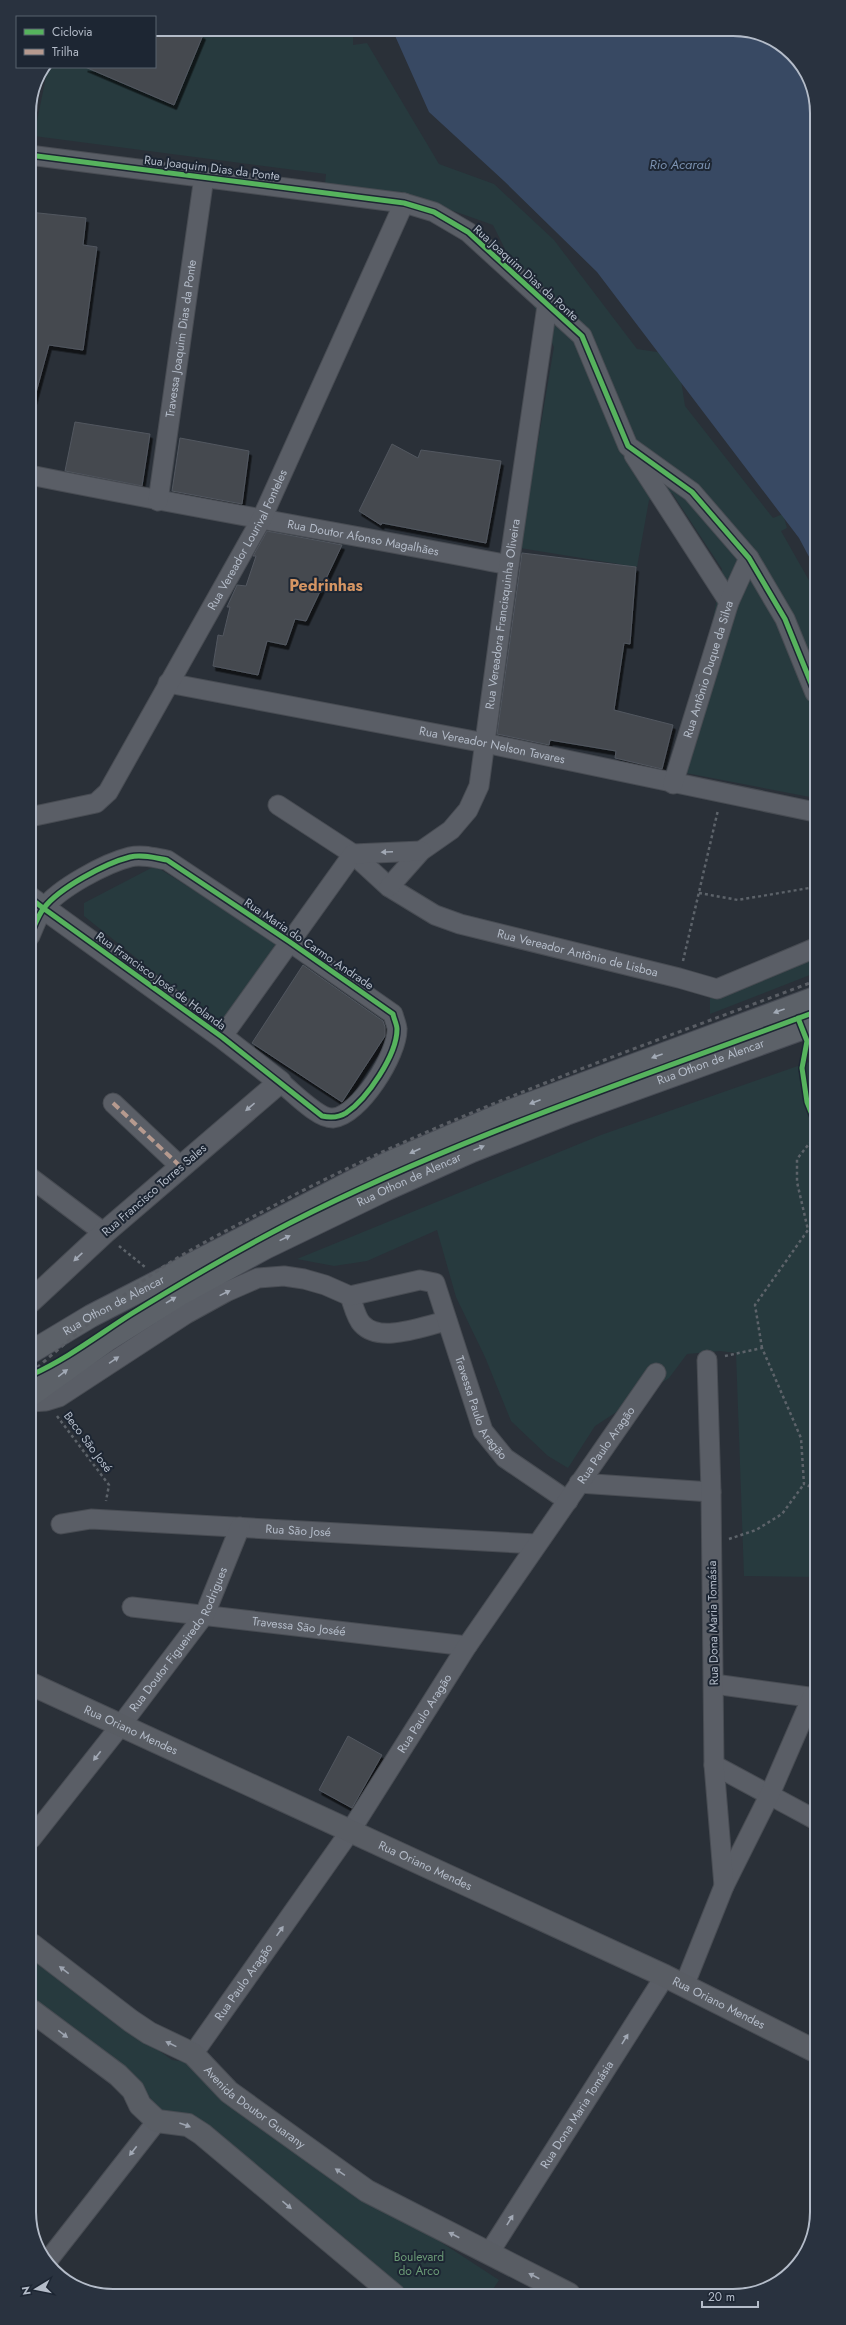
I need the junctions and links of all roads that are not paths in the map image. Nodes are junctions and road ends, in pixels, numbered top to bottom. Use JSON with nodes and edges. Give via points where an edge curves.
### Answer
{"nodes":[{"id":1,"x":36,"y":157,"type":"edge"},
{"id":2,"x":204,"y":177,"type":"junction"},
{"id":3,"x":404,"y":203,"type":"junction"},
{"id":4,"x":547,"y":306,"type":"junction"},
{"id":5,"x":628,"y":446,"type":"junction"},
{"id":6,"x":36,"y":475,"type":"edge"},
{"id":7,"x":158,"y":501,"type":"junction"},
{"id":8,"x":262,"y":518,"type":"junction"},
{"id":9,"x":749,"y":558,"type":"junction"},
{"id":10,"x":509,"y":564,"type":"junction"},
{"id":11,"x":729,"y":602,"type":"junction"},
{"id":12,"x":810,"y":681,"type":"edge"},
{"id":13,"x":168,"y":683,"type":"junction"},
{"id":14,"x":485,"y":744,"type":"junction"},
{"id":15,"x":673,"y":784,"type":"junction"},
{"id":16,"x":278,"y":805,"type":"dead end"},
{"id":17,"x":810,"y":811,"type":"edge"},
{"id":18,"x":36,"y":816,"type":"edge"},
{"id":19,"x":421,"y":850,"type":"junction"},
{"id":20,"x":353,"y":854,"type":"junction"},
{"id":21,"x":390,"y":887,"type":"junction"},
{"id":22,"x":37,"y":903,"type":"edge"},
{"id":23,"x":290,"y":942,"type":"junction"},
{"id":24,"x":810,"y":950,"type":"edge"},
{"id":25,"x":810,"y":1000,"type":"edge"},
{"id":26,"x":810,"y":1026,"type":"edge"},
{"id":27,"x":222,"y":1037,"type":"junction"},
{"id":28,"x":280,"y":1082,"type":"junction"},
{"id":29,"x":113,"y":1103,"type":"dead end"},
{"id":30,"x":181,"y":1167,"type":"junction"},
{"id":31,"x":36,"y":1182,"type":"edge"},
{"id":32,"x":104,"y":1233,"type":"junction"},
{"id":33,"x":36,"y":1296,"type":"edge"},
{"id":34,"x":350,"y":1296,"type":"junction"},
{"id":35,"x":447,"y":1321,"type":"junction"},
{"id":36,"x":36,"y":1349,"type":"edge"},
{"id":37,"x":707,"y":1360,"type":"road end"},
{"id":38,"x":656,"y":1373,"type":"dead end"},
{"id":39,"x":36,"y":1399,"type":"edge"},
{"id":40,"x":579,"y":1483,"type":"junction"},
{"id":41,"x":711,"y":1492,"type":"junction"},
{"id":42,"x":568,"y":1501,"type":"junction"},
{"id":43,"x":61,"y":1524,"type":"dead end"},
{"id":44,"x":240,"y":1527,"type":"junction"},
{"id":45,"x":536,"y":1544,"type":"junction"},
{"id":46,"x":132,"y":1607,"type":"dead end"},
{"id":47,"x":205,"y":1614,"type":"junction"},
{"id":48,"x":466,"y":1646,"type":"junction"},
{"id":49,"x":714,"y":1684,"type":"junction"},
{"id":50,"x":36,"y":1686,"type":"edge"},
{"id":51,"x":810,"y":1697,"type":"edge"},
{"id":52,"x":810,"y":1707,"type":"edge"},
{"id":53,"x":122,"y":1725,"type":"junction"},
{"id":54,"x":714,"y":1765,"type":"junction"},
{"id":55,"x":770,"y":1794,"type":"junction"},
{"id":56,"x":810,"y":1817,"type":"edge"},
{"id":57,"x":351,"y":1830,"type":"junction"},
{"id":58,"x":36,"y":1833,"type":"edge"},
{"id":59,"x":724,"y":1886,"type":"junction"},
{"id":60,"x":36,"y":1948,"type":"edge"},
{"id":61,"x":665,"y":1976,"type":"junction"},
{"id":62,"x":684,"y":1986,"type":"junction"},
{"id":63,"x":36,"y":2013,"type":"edge"},
{"id":64,"x":810,"y":2049,"type":"edge"},
{"id":65,"x":193,"y":2054,"type":"junction"},
{"id":66,"x":157,"y":2121,"type":"junction"},
{"id":67,"x":489,"y":2252,"type":"junction"},
{"id":68,"x":51,"y":2257,"type":"edge"},
{"id":69,"x":387,"y":2289,"type":"edge"},
{"id":70,"x":559,"y":2289,"type":"edge"}],
"edges":[{"from":1,"to":2,"type":"street","name":"Rua Joaquim Dias da Ponte"},
{"from":2,"to":3,"type":"street","name":"Rua Joaquim Dias da Ponte"},
{"from":2,"to":7,"type":"street","name":"Travessa Joaquim Dias da Ponte"},
{"from":3,"to":4,"type":"street","name":"Rua Joaquim Dias da Ponte","via":[[434,212],[468,232]]},
{"from":3,"to":8,"type":"street","name":"Rua Vereador Lourival Fonteles"},
{"from":4,"to":5,"type":"street","name":"Rua Joaquim Dias da Ponte","via":[[582,336]]},
{"from":4,"to":10,"type":"street","name":"Rua Vereadora Francisquinha Oliveira"},
{"from":5,"to":9,"type":"street","via":[[692,492]]},
{"from":5,"to":11,"type":"street","name":"Rua Joaquim Dias da Ponte"},
{"from":6,"to":7,"type":"street","name":"Rua Doutor Afonso Magalhães"},
{"from":7,"to":8,"type":"street","name":"Rua Doutor Afonso Magalhães"},
{"from":8,"to":10,"type":"street","name":"Rua Doutor Afonso Magalhães"},
{"from":8,"to":13,"type":"street","name":"Rua Vereador Lourival Fonteles"},
{"from":9,"to":11,"type":"street","name":"Rua Antônio Duque da Silva"},
{"from":9,"to":12,"type":"street","via":[[785,619]]},
{"from":10,"to":14,"type":"street","name":"Rua Vereadora Francisquinha Oliveira"},
{"from":11,"to":15,"type":"street","name":"Rua Antônio Duque da Silva"},
{"from":13,"to":14,"type":"street","name":"Rua Vereador Nelson Tavares"},
{"from":13,"to":18,"type":"street","name":"Rua Vereador Lourival Fonteles","via":[[108,792],[96,804]]},
{"from":14,"to":15,"type":"street","name":"Rua Vereador Nelson Tavares"},
{"from":14,"to":19,"type":"street","name":"Rua Vereadora Francisquinha Oliveira","via":[[479,786],[468,810],[451,830]]},
{"from":15,"to":17,"type":"street","name":"Rua Vereador Nelson Tavares"},
{"from":16,"to":20,"type":"street","name":"Rua Vereador Antônio de Lisboa"},
{"from":19,"to":20,"type":"street","one_way":true},
{"from":19,"to":21,"type":"street","name":"Rua Vereadora Francisquinha Oliveira"},
{"from":20,"to":21,"type":"street","name":"Rua Vereador Antônio de Lisboa"},
{"from":20,"to":23,"type":"street"},
{"from":21,"to":24,"type":"street","name":"Rua Vereador Antônio de Lisboa","via":[[436,914],[460,924],[717,989]]},
{"from":22,"to":23,"type":"street","name":"Rua Maria do Carmo Andrade","via":[[80,879],[131,857],[149,856],[167,860]]},
{"from":22,"to":27,"type":"street","name":"Rua Francisco José de Holanda"},
{"from":23,"to":27,"type":"street"},
{"from":23,"to":28,"type":"street","name":"Rua Maria do Carmo Andrade","via":[[393,1014],[397,1029],[394,1043],[372,1087],[346,1113],[333,1118],[322,1116]]},
{"from":25,"to":36,"type":"main road","name":"Rua Othon de Alencar","one_way":true,"via":[[609,1073],[445,1137],[273,1221],[91,1316]]},
{"from":39,"to":26,"type":"main road","name":"Rua Othon de Alencar","one_way":true,"via":[[106,1341],[181,1294],[265,1248],[387,1188],[552,1119]]},
{"from":27,"to":28,"type":"street","name":"Rua Francisco José de Holanda"},
{"from":28,"to":30,"type":"street","name":"Rua Francisco Torres Sales","one_way":true},
{"from":29,"to":30,"type":"street"},
{"from":30,"to":32,"type":"street","name":"Rua Francisco Torres Sales"},
{"from":31,"to":32,"type":"street"},
{"from":32,"to":33,"type":"street","name":"Rua Francisco Torres Sales","one_way":true},
{"from":34,"to":35,"type":"street","via":[[361,1323],[372,1332],[384,1335]]},
{"from":34,"to":35,"type":"street","name":"Travessa Paulo Aragão","via":[[420,1280],[435,1283]]},
{"from":39,"to":34,"type":"street","one_way":true,"via":[[59,1397],[186,1314],[258,1278],[284,1276],[304,1279]]},
{"from":35,"to":42,"type":"street","name":"Travessa Paulo Aragão","via":[[483,1431],[505,1458]]},
{"from":37,"to":41,"type":"street","name":"Rua Dona Maria Tomásia"},
{"from":38,"to":40,"type":"street","name":"Rua Paulo Aragão"},
{"from":40,"to":41,"type":"street"},
{"from":40,"to":42,"type":"street","name":"Rua Paulo Aragão"},
{"from":41,"to":49,"type":"street","name":"Rua Dona Maria Tomásia"},
{"from":42,"to":45,"type":"street","name":"Rua Paulo Aragão"},
{"from":43,"to":44,"type":"street","name":"Rua São José","via":[[91,1519]]},
{"from":44,"to":45,"type":"street","name":"Rua São José"},
{"from":44,"to":47,"type":"street","name":"Rua Doutor Figueiredo Rodrigues"},
{"from":45,"to":48,"type":"street","name":"Rua Paulo Aragão"},
{"from":46,"to":47,"type":"street","name":"Travessa São Joséé"},
{"from":47,"to":48,"type":"street","name":"Travessa São Joséé"},
{"from":47,"to":53,"type":"street","name":"Rua Doutor Figueiredo Rodrigues"},
{"from":48,"to":57,"type":"street","name":"Rua Paulo Aragão"},
{"from":49,"to":51,"type":"street"},
{"from":49,"to":54,"type":"street","name":"Rua Dona Maria Tomásia"},
{"from":50,"to":53,"type":"main road","name":"Rua Oriano Mendes"},
{"from":52,"to":55,"type":"street","name":"Rua Dona Maria Tomásia"},
{"from":53,"to":57,"type":"main road","name":"Rua Oriano Mendes"},
{"from":53,"to":58,"type":"street","name":"Rua Doutor Figueiredo Rodrigues","one_way":true},
{"from":54,"to":55,"type":"street"},
{"from":54,"to":59,"type":"street","name":"Rua Dona Maria Tomásia"},
{"from":55,"to":56,"type":"street"},
{"from":55,"to":59,"type":"street","name":"Rua Dona Maria Tomásia"},
{"from":57,"to":61,"type":"main road","name":"Rua Oriano Mendes"},
{"from":65,"to":57,"type":"street","name":"Rua Paulo Aragão","one_way":true},
{"from":59,"to":62,"type":"street","name":"Rua Dona Maria Tomásia"},
{"from":65,"to":60,"type":"main road","name":"Avenida Doutor Guarany","one_way":true,"via":[[137,2025]]},
{"from":61,"to":62,"type":"main road","name":"Rua Oriano Mendes"},
{"from":67,"to":61,"type":"street","name":"Rua Dona Maria Tomásia","one_way":true},
{"from":62,"to":64,"type":"main road","name":"Rua Oriano Mendes"},
{"from":63,"to":66,"type":"main road","one_way":true,"via":[[118,2075],[133,2090],[140,2105]]},
{"from":67,"to":65,"type":"main road","name":"Avenida Doutor Guarany","one_way":true,"via":[[367,2191],[230,2092]]},
{"from":66,"to":68,"type":"street","one_way":true},
{"from":66,"to":69,"type":"main road","one_way":true,"via":[[188,2126],[202,2134]]},
{"from":70,"to":67,"type":"main road","name":"Avenida Doutor Guarany","one_way":true}]}
